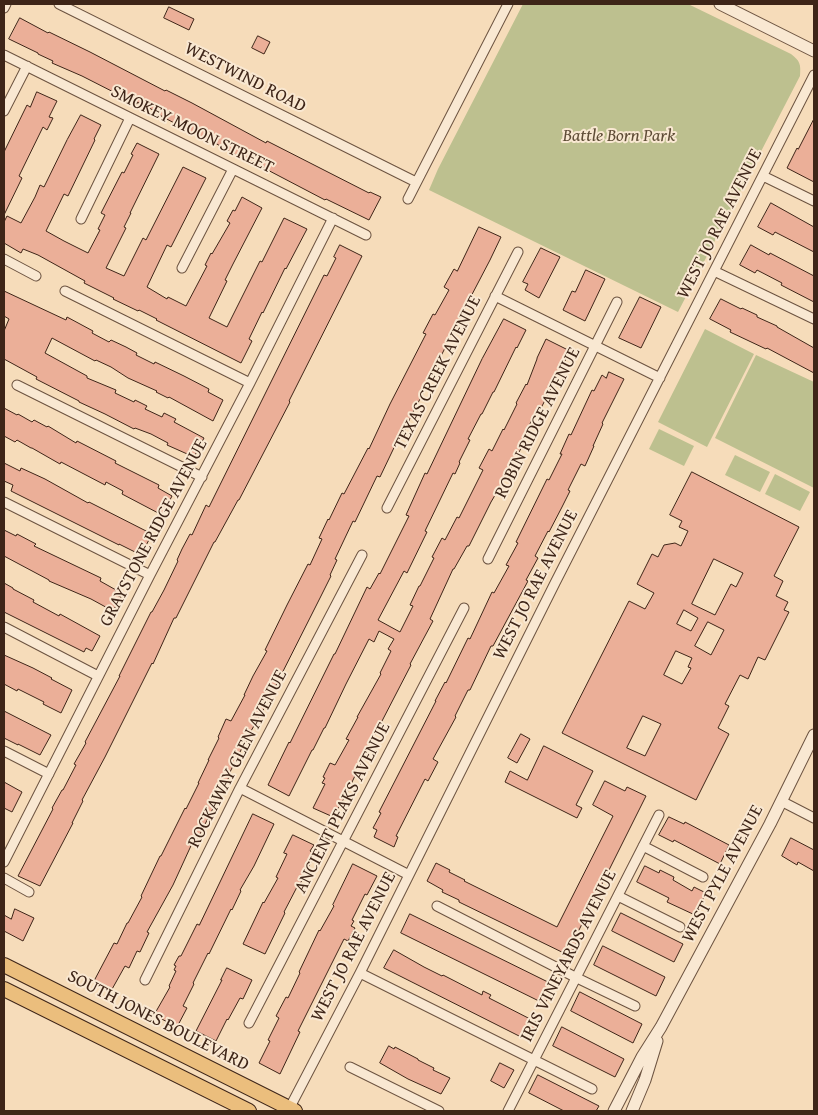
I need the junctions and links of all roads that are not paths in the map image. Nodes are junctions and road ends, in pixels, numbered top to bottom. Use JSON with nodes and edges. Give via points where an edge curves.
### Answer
{"nodes":[{"id":1,"x":6,"y":4,"type":"edge"},
{"id":2,"x":59,"y":4,"type":"edge"},
{"id":3,"x":508,"y":4,"type":"edge"},
{"id":4,"x":720,"y":4,"type":"edge"},
{"id":5,"x":4,"y":8,"type":"edge"},
{"id":6,"x":814,"y":51,"type":"edge"},
{"id":7,"x":4,"y":55,"type":"edge"},
{"id":8,"x":26,"y":66,"type":"junction"},
{"id":9,"x":814,"y":74,"type":"edge"},
{"id":10,"x":4,"y":110,"type":"edge"},
{"id":11,"x":130,"y":118,"type":"junction"},
{"id":12,"x":233,"y":169,"type":"junction"},
{"id":13,"x":763,"y":176,"type":"junction"},
{"id":14,"x":416,"y":182,"type":"junction"},
{"id":15,"x":408,"y":199,"type":"dead end"},
{"id":16,"x":814,"y":200,"type":"edge"},
{"id":17,"x":333,"y":218,"type":"junction"},
{"id":18,"x":81,"y":219,"type":"dead end"},
{"id":19,"x":366,"y":235,"type":"dead end"},
{"id":20,"x":518,"y":252,"type":"dead end"},
{"id":21,"x":4,"y":259,"type":"edge"},
{"id":22,"x":182,"y":268,"type":"dead end"},
{"id":23,"x":714,"y":271,"type":"junction"},
{"id":24,"x":36,"y":276,"type":"dead end"},
{"id":25,"x":65,"y":291,"type":"dead end"},
{"id":26,"x":495,"y":296,"type":"junction"},
{"id":27,"x":617,"y":302,"type":"dead end"},
{"id":28,"x":814,"y":319,"type":"edge"},
{"id":29,"x":595,"y":345,"type":"junction"},
{"id":30,"x":660,"y":378,"type":"junction"},
{"id":31,"x":250,"y":383,"type":"junction"},
{"id":32,"x":17,"y":386,"type":"dead end"},
{"id":33,"x":202,"y":477,"type":"junction"},
{"id":34,"x":4,"y":502,"type":"edge"},
{"id":35,"x":387,"y":508,"type":"dead end"},
{"id":36,"x":362,"y":555,"type":"dead end"},
{"id":37,"x":488,"y":559,"type":"dead end"},
{"id":38,"x":150,"y":575,"type":"junction"},
{"id":39,"x":464,"y":608,"type":"dead end"},
{"id":40,"x":4,"y":627,"type":"edge"},
{"id":41,"x":98,"y":676,"type":"junction"},
{"id":42,"x":814,"y":735,"type":"edge"},
{"id":43,"x":4,"y":751,"type":"edge"},
{"id":44,"x":49,"y":774,"type":"junction"},
{"id":45,"x":240,"y":788,"type":"junction"},
{"id":46,"x":781,"y":801,"type":"junction"},
{"id":47,"x":659,"y":815,"type":"dead end"},
{"id":48,"x":814,"y":818,"type":"edge"},
{"id":49,"x":344,"y":841,"type":"junction"},
{"id":50,"x":643,"y":846,"type":"junction"},
{"id":51,"x":4,"y":862,"type":"edge"},
{"id":52,"x":409,"y":875,"type":"junction"},
{"id":53,"x":703,"y":877,"type":"dead end"},
{"id":54,"x":4,"y":878,"type":"edge"},
{"id":55,"x":29,"y":892,"type":"dead end"},
{"id":56,"x":618,"y":896,"type":"junction"},
{"id":57,"x":437,"y":906,"type":"dead end"},
{"id":58,"x":680,"y":927,"type":"dead end"},
{"id":59,"x":4,"y":965,"type":"edge"},
{"id":60,"x":360,"y":973,"type":"junction"},
{"id":61,"x":576,"y":978,"type":"junction"},
{"id":62,"x":145,"y":980,"type":"dead end"},
{"id":63,"x":4,"y":989,"type":"edge"},
{"id":64,"x":635,"y":1006,"type":"dead end"},
{"id":65,"x":250,"y":1024,"type":"dead end"},
{"id":66,"x":661,"y":1027,"type":"junction"},
{"id":67,"x":535,"y":1060,"type":"junction"},
{"id":68,"x":350,"y":1067,"type":"dead end"},
{"id":69,"x":592,"y":1089,"type":"dead end"},
{"id":70,"x":291,"y":1110,"type":"edge"},
{"id":71,"x":250,"y":1111,"type":"edge"},
{"id":72,"x":439,"y":1111,"type":"edge"},
{"id":73,"x":508,"y":1111,"type":"edge"},
{"id":74,"x":614,"y":1111,"type":"edge"},
{"id":75,"x":632,"y":1111,"type":"edge"}],
"edges":[{"from":1,"to":5,"type":"street"},
{"from":2,"to":14,"type":"street","name":"WESTWIND ROAD"},
{"from":3,"to":14,"type":"street"},
{"from":4,"to":6,"type":"street"},
{"from":7,"to":8,"type":"street","name":"SMOKEY MOON STREET"},
{"from":8,"to":10,"type":"street"},
{"from":8,"to":11,"type":"street","name":"SMOKEY MOON STREET"},
{"from":9,"to":13,"type":"street","name":"WEST JO RAE AVENUE"},
{"from":11,"to":12,"type":"street","name":"SMOKEY MOON STREET"},
{"from":11,"to":18,"type":"street"},
{"from":12,"to":17,"type":"street","name":"SMOKEY MOON STREET"},
{"from":12,"to":22,"type":"street"},
{"from":13,"to":16,"type":"street"},
{"from":13,"to":23,"type":"street","name":"WEST JO RAE AVENUE"},
{"from":14,"to":15,"type":"street"},
{"from":17,"to":19,"type":"street","name":"SMOKEY MOON STREET"},
{"from":17,"to":31,"type":"street","name":"GRAYSTONE RIDGE AVENUE"},
{"from":20,"to":26,"type":"street","name":"TEXAS CREEK AVENUE"},
{"from":21,"to":24,"type":"street"},
{"from":23,"to":28,"type":"street"},
{"from":23,"to":30,"type":"street","name":"WEST JO RAE AVENUE"},
{"from":25,"to":31,"type":"street"},
{"from":26,"to":29,"type":"street"},
{"from":26,"to":35,"type":"street","name":"TEXAS CREEK AVENUE"},
{"from":27,"to":29,"type":"street","name":"ROBIN RIDGE AVENUE"},
{"from":29,"to":30,"type":"street"},
{"from":29,"to":37,"type":"street","name":"ROBIN RIDGE AVENUE"},
{"from":30,"to":52,"type":"street","name":"WEST JO RAE AVENUE"},
{"from":31,"to":33,"type":"street","name":"GRAYSTONE RIDGE AVENUE"},
{"from":32,"to":33,"type":"street"},
{"from":33,"to":38,"type":"street","name":"GRAYSTONE RIDGE AVENUE"},
{"from":34,"to":38,"type":"street"},
{"from":36,"to":45,"type":"street","name":"ROCKAWAY GLEN AVENUE"},
{"from":38,"to":41,"type":"street","name":"GRAYSTONE RIDGE AVENUE"},
{"from":39,"to":49,"type":"street","name":"ANCIENT PEAKS AVENUE"},
{"from":40,"to":41,"type":"street"},
{"from":41,"to":44,"type":"street","name":"GRAYSTONE RIDGE AVENUE"},
{"from":42,"to":46,"type":"street","name":"WEST PYLE AVENUE"},
{"from":43,"to":44,"type":"street"},
{"from":44,"to":51,"type":"street","name":"GRAYSTONE RIDGE AVENUE"},
{"from":45,"to":49,"type":"street"},
{"from":45,"to":62,"type":"street","name":"ROCKAWAY GLEN AVENUE"},
{"from":46,"to":48,"type":"street"},
{"from":46,"to":66,"type":"street","name":"WEST PYLE AVENUE"},
{"from":47,"to":50,"type":"street","name":"IRIS VINEYARDS AVENUE"},
{"from":49,"to":52,"type":"street"},
{"from":49,"to":65,"type":"street","name":"ANCIENT PEAKS AVENUE"},
{"from":50,"to":53,"type":"street"},
{"from":50,"to":56,"type":"street","name":"IRIS VINEYARDS AVENUE"},
{"from":52,"to":60,"type":"street","name":"WEST JO RAE AVENUE"},
{"from":54,"to":55,"type":"street"},
{"from":56,"to":58,"type":"street"},
{"from":56,"to":61,"type":"street","name":"IRIS VINEYARDS AVENUE"},
{"from":57,"to":61,"type":"street"},
{"from":59,"to":70,"type":"main road","name":"SOUTH JONES BOULEVARD"},
{"from":60,"to":67,"type":"street"},
{"from":60,"to":70,"type":"street","name":"WEST JO RAE AVENUE"},
{"from":61,"to":64,"type":"street"},
{"from":61,"to":67,"type":"street","name":"IRIS VINEYARDS AVENUE"},
{"from":63,"to":71,"type":"main road"},
{"from":66,"to":74,"type":"street","name":"WEST PYLE AVENUE"},
{"from":66,"to":75,"type":"street","name":"WEST PYLE AVENUE"},
{"from":67,"to":69,"type":"street"},
{"from":67,"to":73,"type":"street","name":"IRIS VINEYARDS AVENUE"},
{"from":68,"to":72,"type":"street"}]}
